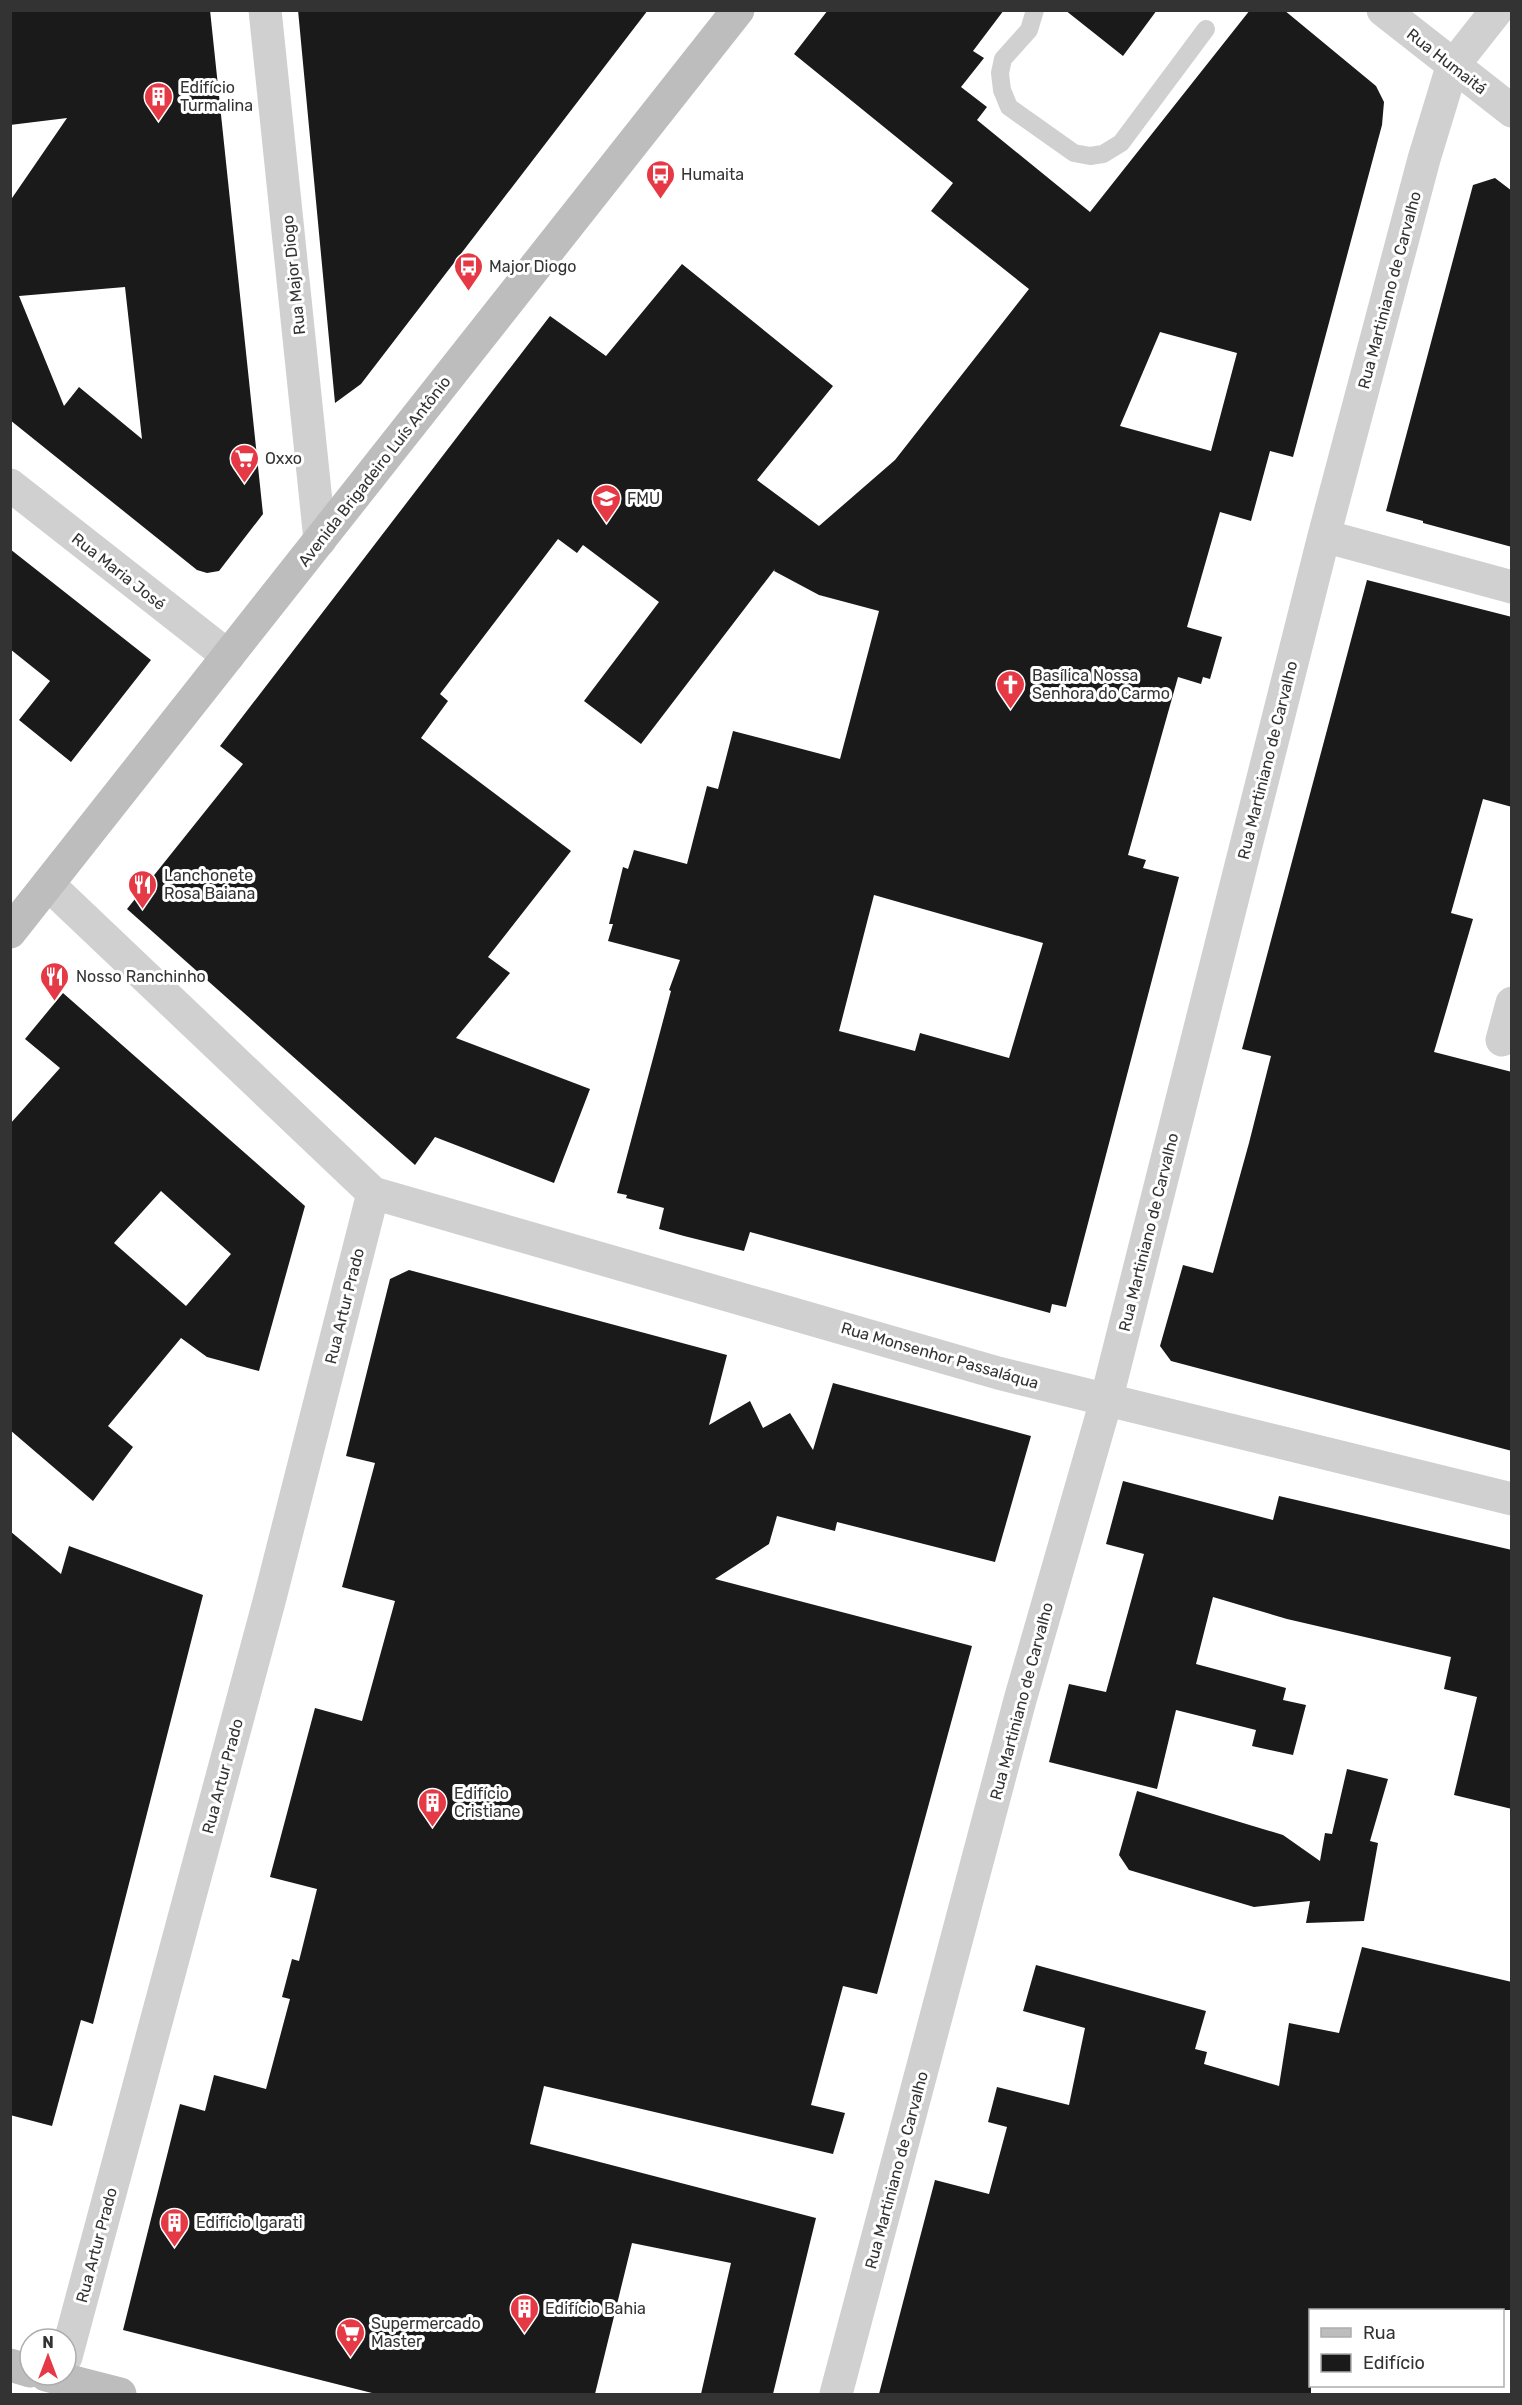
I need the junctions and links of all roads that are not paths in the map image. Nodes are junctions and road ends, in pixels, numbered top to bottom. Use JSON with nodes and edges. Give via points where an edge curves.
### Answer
{"nodes":[{"id":1,"x":265,"y":10,"type":"edge"},
{"id":2,"x":738,"y":10,"type":"edge"},
{"id":3,"x":1035,"y":10,"type":"edge"},
{"id":4,"x":1383,"y":10,"type":"edge"},
{"id":5,"x":1497,"y":10,"type":"edge"},
{"id":6,"x":1206,"y":29,"type":"dead end"},
{"id":7,"x":1452,"y":66,"type":"junction"},
{"id":8,"x":1512,"y":111,"type":"edge"},
{"id":9,"x":10,"y":485,"type":"edge"},
{"id":10,"x":1324,"y":536,"type":"junction"},
{"id":11,"x":320,"y":540,"type":"junction"},
{"id":12,"x":1512,"y":587,"type":"edge"},
{"id":13,"x":228,"y":656,"type":"junction"},
{"id":14,"x":48,"y":884,"type":"junction"},
{"id":15,"x":10,"y":932,"type":"edge"},
{"id":16,"x":1512,"y":1003,"type":"edge"},
{"id":17,"x":1502,"y":1040,"type":"dead end"},
{"id":18,"x":373,"y":1193,"type":"junction"},
{"id":19,"x":1106,"y":1401,"type":"junction"},
{"id":20,"x":1512,"y":1498,"type":"edge"},
{"id":21,"x":66,"y":2327,"type":"edge"},
{"id":22,"x":78,"y":2382,"type":"edge"},
{"id":23,"x":120,"y":2394,"type":"edge"},
{"id":24,"x":836,"y":2394,"type":"edge"}],
"edges":[{"from":1,"to":11,"type":"street","name":"Rua Major Diogo"},
{"from":2,"to":11,"type":"main road","name":"Avenida Brigadeiro Luís Antônio"},
{"from":3,"to":6,"type":"lane","via":[[1029,30],[1003,59],[1002,90],[1009,107],[1074,153],[1090,156],[1103,154],[1121,143]]},
{"from":4,"to":7,"type":"street","name":"Rua Humaitá"},
{"from":5,"to":7,"type":"street"},
{"from":7,"to":8,"type":"street","name":"Rua Humaitá"},
{"from":7,"to":10,"type":"street","name":"Rua Martiniano de Carvalho"},
{"from":9,"to":13,"type":"street","name":"Rua Maria José"},
{"from":10,"to":12,"type":"street"},
{"from":10,"to":19,"type":"street","name":"Rua Martiniano de Carvalho"},
{"from":11,"to":13,"type":"main road","name":"Avenida Brigadeiro Luís Antônio"},
{"from":13,"to":14,"type":"main road","name":"Avenida Brigadeiro Luís Antônio"},
{"from":14,"to":15,"type":"main road","name":"Avenida Brigadeiro Luís Antônio"},
{"from":14,"to":18,"type":"street"},
{"from":16,"to":17,"type":"street"},
{"from":18,"to":19,"type":"street","name":"Rua Monsenhor Passaláqua"},
{"from":18,"to":21,"type":"street","name":"Rua Artur Prado","via":[[270,1598]]},
{"from":19,"to":20,"type":"street","name":"Rua Monsenhor Passaláqua"},
{"from":19,"to":24,"type":"street","name":"Rua Martiniano de Carvalho","via":[[1020,1700]]},
{"from":22,"to":23,"type":"main road"}]}
